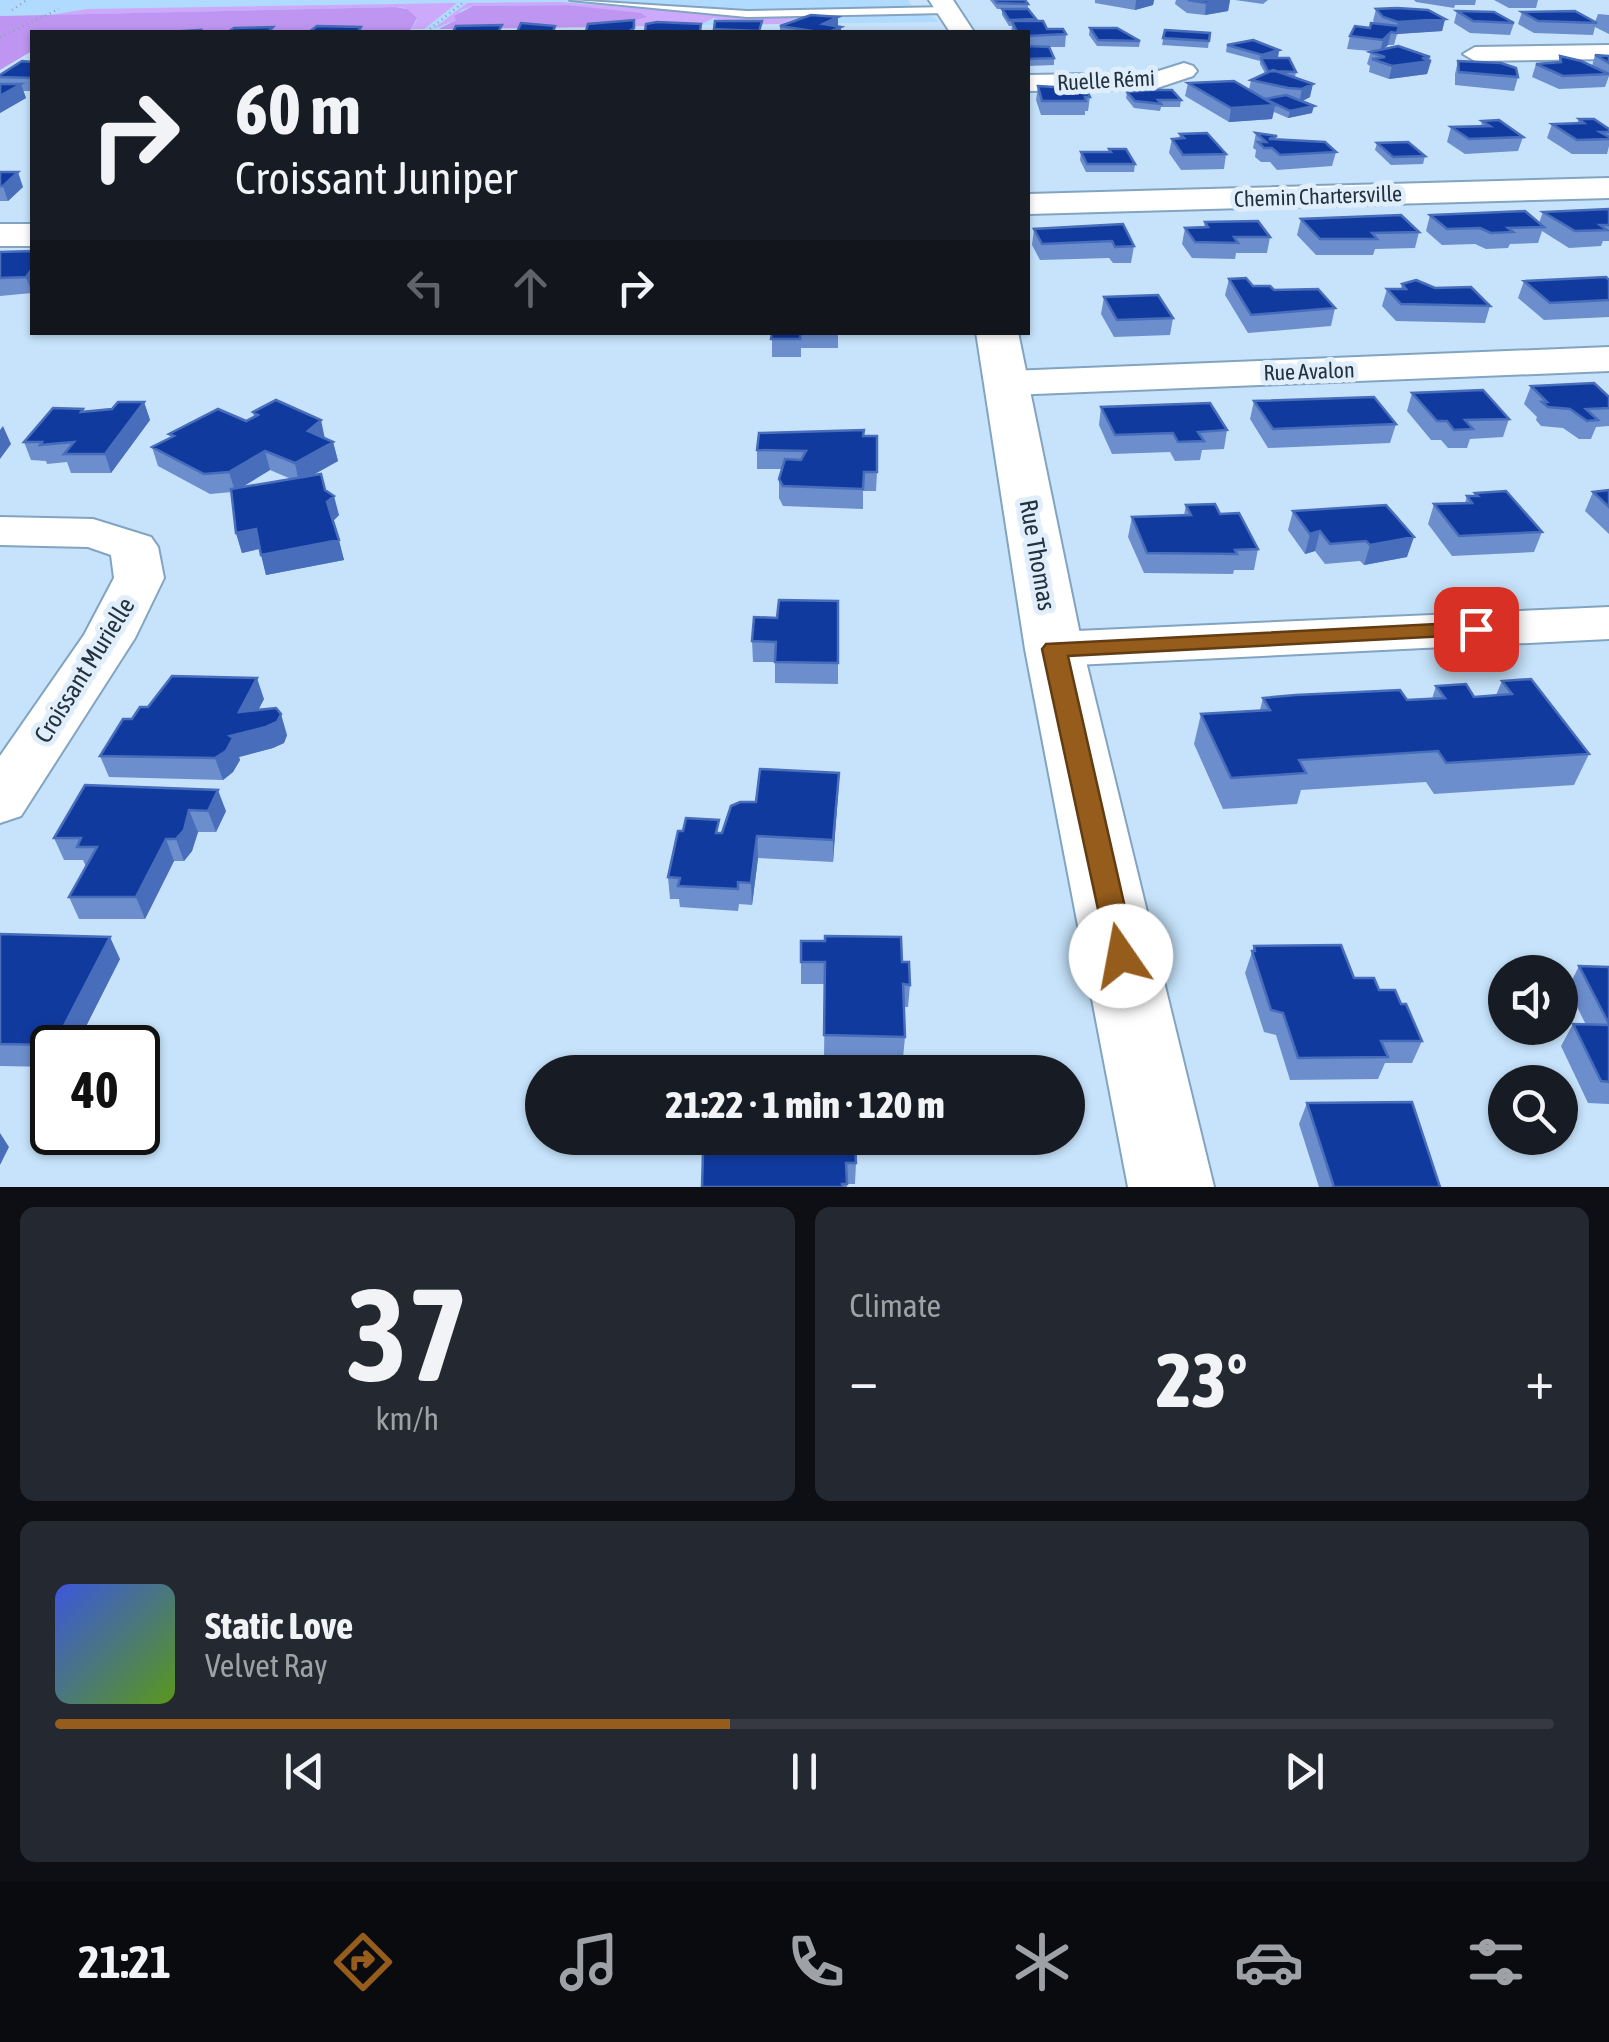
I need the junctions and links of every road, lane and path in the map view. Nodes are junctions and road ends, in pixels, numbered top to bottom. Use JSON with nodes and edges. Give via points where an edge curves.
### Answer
{"nodes":[{"id":1,"x":27,"y":0,"type":"edge"},
{"id":2,"x":575,"y":0,"type":"edge"},
{"id":3,"x":464,"y":1,"type":"edge"},
{"id":4,"x":944,"y":5,"type":"edge"},
{"id":5,"x":59,"y":9,"type":"dead end"},
{"id":6,"x":12,"y":10,"type":"dead end"},
{"id":7,"x":428,"y":30,"type":"edge"},
{"id":8,"x":961,"y":30,"type":"edge"},
{"id":9,"x":0,"y":37,"type":"edge"},
{"id":10,"x":1609,"y":52,"type":"edge"},
{"id":11,"x":1475,"y":54,"type":"dead end"},
{"id":12,"x":1184,"y":71,"type":"dead end"},
{"id":13,"x":1030,"y":83,"type":"edge"},
{"id":14,"x":1609,"y":188,"type":"edge"},
{"id":15,"x":1030,"y":204,"type":"edge"},
{"id":16,"x":30,"y":234,"type":"edge"},
{"id":17,"x":0,"y":235,"type":"edge"},
{"id":18,"x":1002,"y":358,"type":"edge"},
{"id":19,"x":1609,"y":360,"type":"edge"},
{"id":20,"x":0,"y":531,"type":"edge"},
{"id":21,"x":1603,"y":632,"type":"edge"},
{"id":22,"x":1054,"y":649,"type":"junction"},
{"id":23,"x":0,"y":801,"type":"edge"},
{"id":24,"x":1172,"y":1187,"type":"edge"}],
"edges":[{"from":1,"to":6,"type":"path"},
{"from":2,"to":4,"type":"lane","via":[[737,14]]},
{"from":3,"to":7,"type":"path"},
{"from":4,"to":8,"type":"street"},
{"from":5,"to":9,"type":"path"},
{"from":10,"to":11,"type":"street"},
{"from":12,"to":13,"type":"street","name":"Ruelle Rémi","via":[[1154,81]]},
{"from":14,"to":15,"type":"street","name":"Chemin Chartersville"},
{"from":16,"to":17,"type":"street"},
{"from":18,"to":19,"type":"street","name":"Rue Avalon"},
{"from":18,"to":22,"type":"street","name":"Rue Thomas"},
{"from":20,"to":23,"type":"street","name":"Croissant Murielle","via":[[93,533],[134,546],[140,578],[109,638]]},
{"from":21,"to":22,"type":"street"},
{"from":22,"to":24,"type":"street","name":"Rue Thomas"}]}
